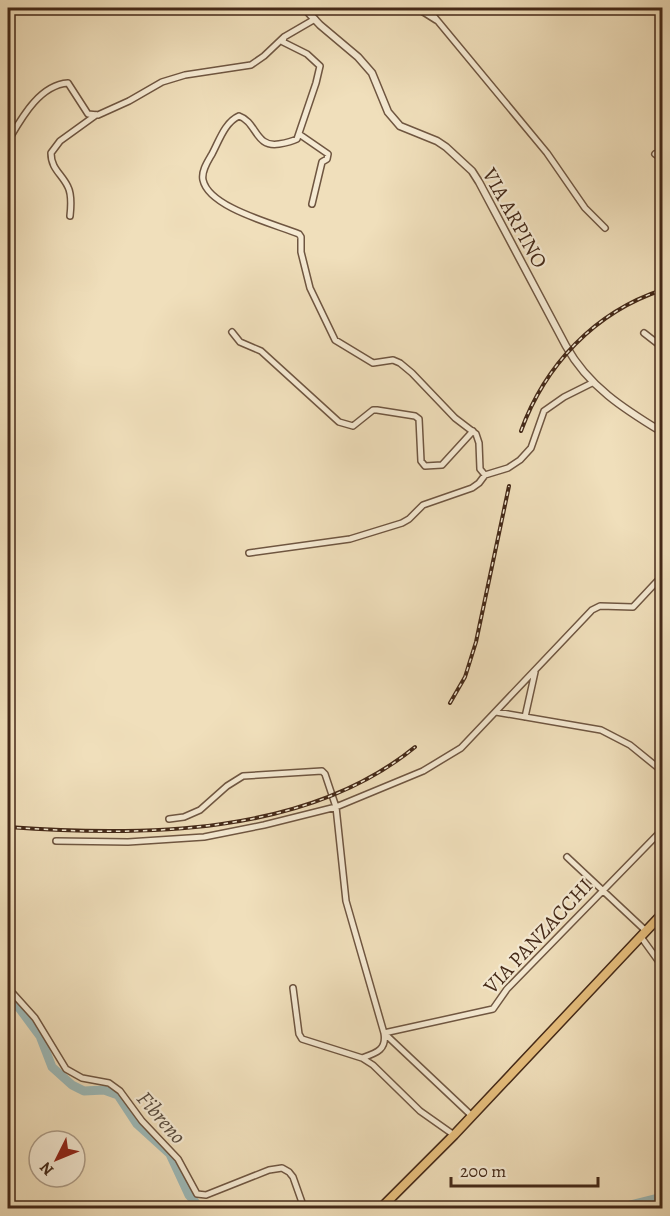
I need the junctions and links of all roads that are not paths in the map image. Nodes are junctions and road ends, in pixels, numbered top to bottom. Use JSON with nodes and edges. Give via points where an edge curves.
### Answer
{"nodes":[{"id":1,"x":417,"y":8,"type":"edge"},
{"id":2,"x":427,"y":8,"type":"edge"},
{"id":3,"x":306,"y":9,"type":"edge"},
{"id":4,"x":315,"y":19,"type":"junction"},
{"id":5,"x":440,"y":22,"type":"junction"},
{"id":6,"x":284,"y":37,"type":"junction"},
{"id":7,"x":96,"y":115,"type":"junction"},
{"id":8,"x":299,"y":134,"type":"junction"},
{"id":9,"x":8,"y":141,"type":"edge"},
{"id":10,"x":656,"y":154,"type":"dead end"},
{"id":11,"x":663,"y":159,"type":"edge"},
{"id":12,"x":312,"y":204,"type":"dead end"},
{"id":13,"x":70,"y":216,"type":"dead end"},
{"id":14,"x":605,"y":228,"type":"dead end"},
{"id":15,"x":232,"y":333,"type":"dead end"},
{"id":16,"x":644,"y":333,"type":"dead end"},
{"id":17,"x":663,"y":347,"type":"edge"},
{"id":18,"x":592,"y":382,"type":"junction"},
{"id":19,"x":473,"y":431,"type":"junction"},
{"id":20,"x":663,"y":432,"type":"edge"},
{"id":21,"x":485,"y":475,"type":"junction"},
{"id":22,"x":249,"y":553,"type":"dead end"},
{"id":23,"x":663,"y":576,"type":"edge"},
{"id":24,"x":535,"y":670,"type":"junction"},
{"id":25,"x":495,"y":712,"type":"junction"},
{"id":26,"x":525,"y":717,"type":"junction"},
{"id":27,"x":663,"y":771,"type":"edge"},
{"id":28,"x":336,"y":807,"type":"junction"},
{"id":29,"x":169,"y":819,"type":"dead end"},
{"id":30,"x":663,"y":830,"type":"edge"},
{"id":31,"x":56,"y":841,"type":"dead end"},
{"id":32,"x":567,"y":857,"type":"dead end"},
{"id":33,"x":603,"y":891,"type":"junction"},
{"id":34,"x":663,"y":914,"type":"edge"},
{"id":35,"x":644,"y":934,"type":"junction"},
{"id":36,"x":663,"y":966,"type":"edge"},
{"id":37,"x":8,"y":988,"type":"edge"},
{"id":38,"x":293,"y":988,"type":"dead end"},
{"id":39,"x":384,"y":1033,"type":"junction"},
{"id":40,"x":362,"y":1058,"type":"junction"},
{"id":41,"x":472,"y":1116,"type":"junction"},
{"id":42,"x":454,"y":1135,"type":"junction"},
{"id":43,"x":304,"y":1209,"type":"edge"},
{"id":44,"x":381,"y":1209,"type":"edge"}],
"edges":[{"from":1,"to":5,"type":"street"},
{"from":2,"to":5,"type":"street"},
{"from":3,"to":4,"type":"street","name":"VIA ARPINO"},
{"from":4,"to":6,"type":"street"},
{"from":4,"to":18,"type":"street","name":"VIA ARPINO","via":[[372,73],[388,112],[400,126],[437,141],[472,171],[567,348]]},
{"from":5,"to":14,"type":"street","via":[[548,153],[585,208]]},
{"from":6,"to":7,"type":"street","via":[[251,65],[162,82]]},
{"from":6,"to":8,"type":"street","via":[[284,42],[320,66]]},
{"from":7,"to":9,"type":"street","via":[[88,114],[68,83],[59,84],[30,104]]},
{"from":7,"to":13,"type":"street","via":[[60,141],[51,153],[52,164],[70,192]]},
{"from":8,"to":12,"type":"street","via":[[328,154],[322,162]]},
{"from":8,"to":19,"type":"street","via":[[293,141],[267,144],[244,117],[233,118],[204,170],[205,185],[233,208],[299,234],[310,288],[335,340],[373,363],[400,363],[453,417]]},
{"from":10,"to":11,"type":"street"},
{"from":15,"to":19,"type":"street","via":[[240,342],[261,351],[339,422],[353,426],[373,410],[415,416],[419,419],[421,461],[425,465],[442,465]]},
{"from":16,"to":17,"type":"street"},
{"from":18,"to":20,"type":"street","name":"VIA ARPINO"},
{"from":18,"to":21,"type":"street","via":[[544,411],[531,450],[520,460]]},
{"from":19,"to":21,"type":"street","via":[[479,441],[481,470]]},
{"from":21,"to":22,"type":"street","via":[[474,487],[423,504],[408,520],[394,526],[334,543]]},
{"from":23,"to":24,"type":"street","via":[[633,607],[595,608]]},
{"from":24,"to":25,"type":"street"},
{"from":24,"to":26,"type":"street"},
{"from":25,"to":26,"type":"street"},
{"from":25,"to":28,"type":"street","via":[[462,747],[439,762]]},
{"from":26,"to":27,"type":"street","via":[[603,731],[633,747]]},
{"from":28,"to":29,"type":"street","via":[[322,771],[249,775],[233,782],[198,811]]},
{"from":28,"to":31,"type":"street","via":[[213,836],[128,842]]},
{"from":28,"to":39,"type":"street","via":[[345,902]]},
{"from":30,"to":33,"type":"street","name":"VIA PANZACCHI"},
{"from":32,"to":33,"type":"street"},
{"from":33,"to":35,"type":"street"},
{"from":33,"to":39,"type":"street","name":"VIA PANZACCHI","via":[[507,989],[493,1009]]},
{"from":34,"to":35,"type":"main road"},
{"from":35,"to":36,"type":"street"},
{"from":35,"to":41,"type":"main road"},
{"from":37,"to":43,"type":"street","via":[[35,1018],[66,1069],[82,1078],[109,1083],[120,1091],[178,1159],[197,1194],[206,1195],[280,1168],[293,1177]]},
{"from":38,"to":40,"type":"street","via":[[302,1039]]},
{"from":39,"to":40,"type":"street","via":[[382,1049]]},
{"from":39,"to":41,"type":"street"},
{"from":40,"to":42,"type":"street","via":[[420,1111]]},
{"from":41,"to":42,"type":"main road"},
{"from":42,"to":44,"type":"main road"}]}
